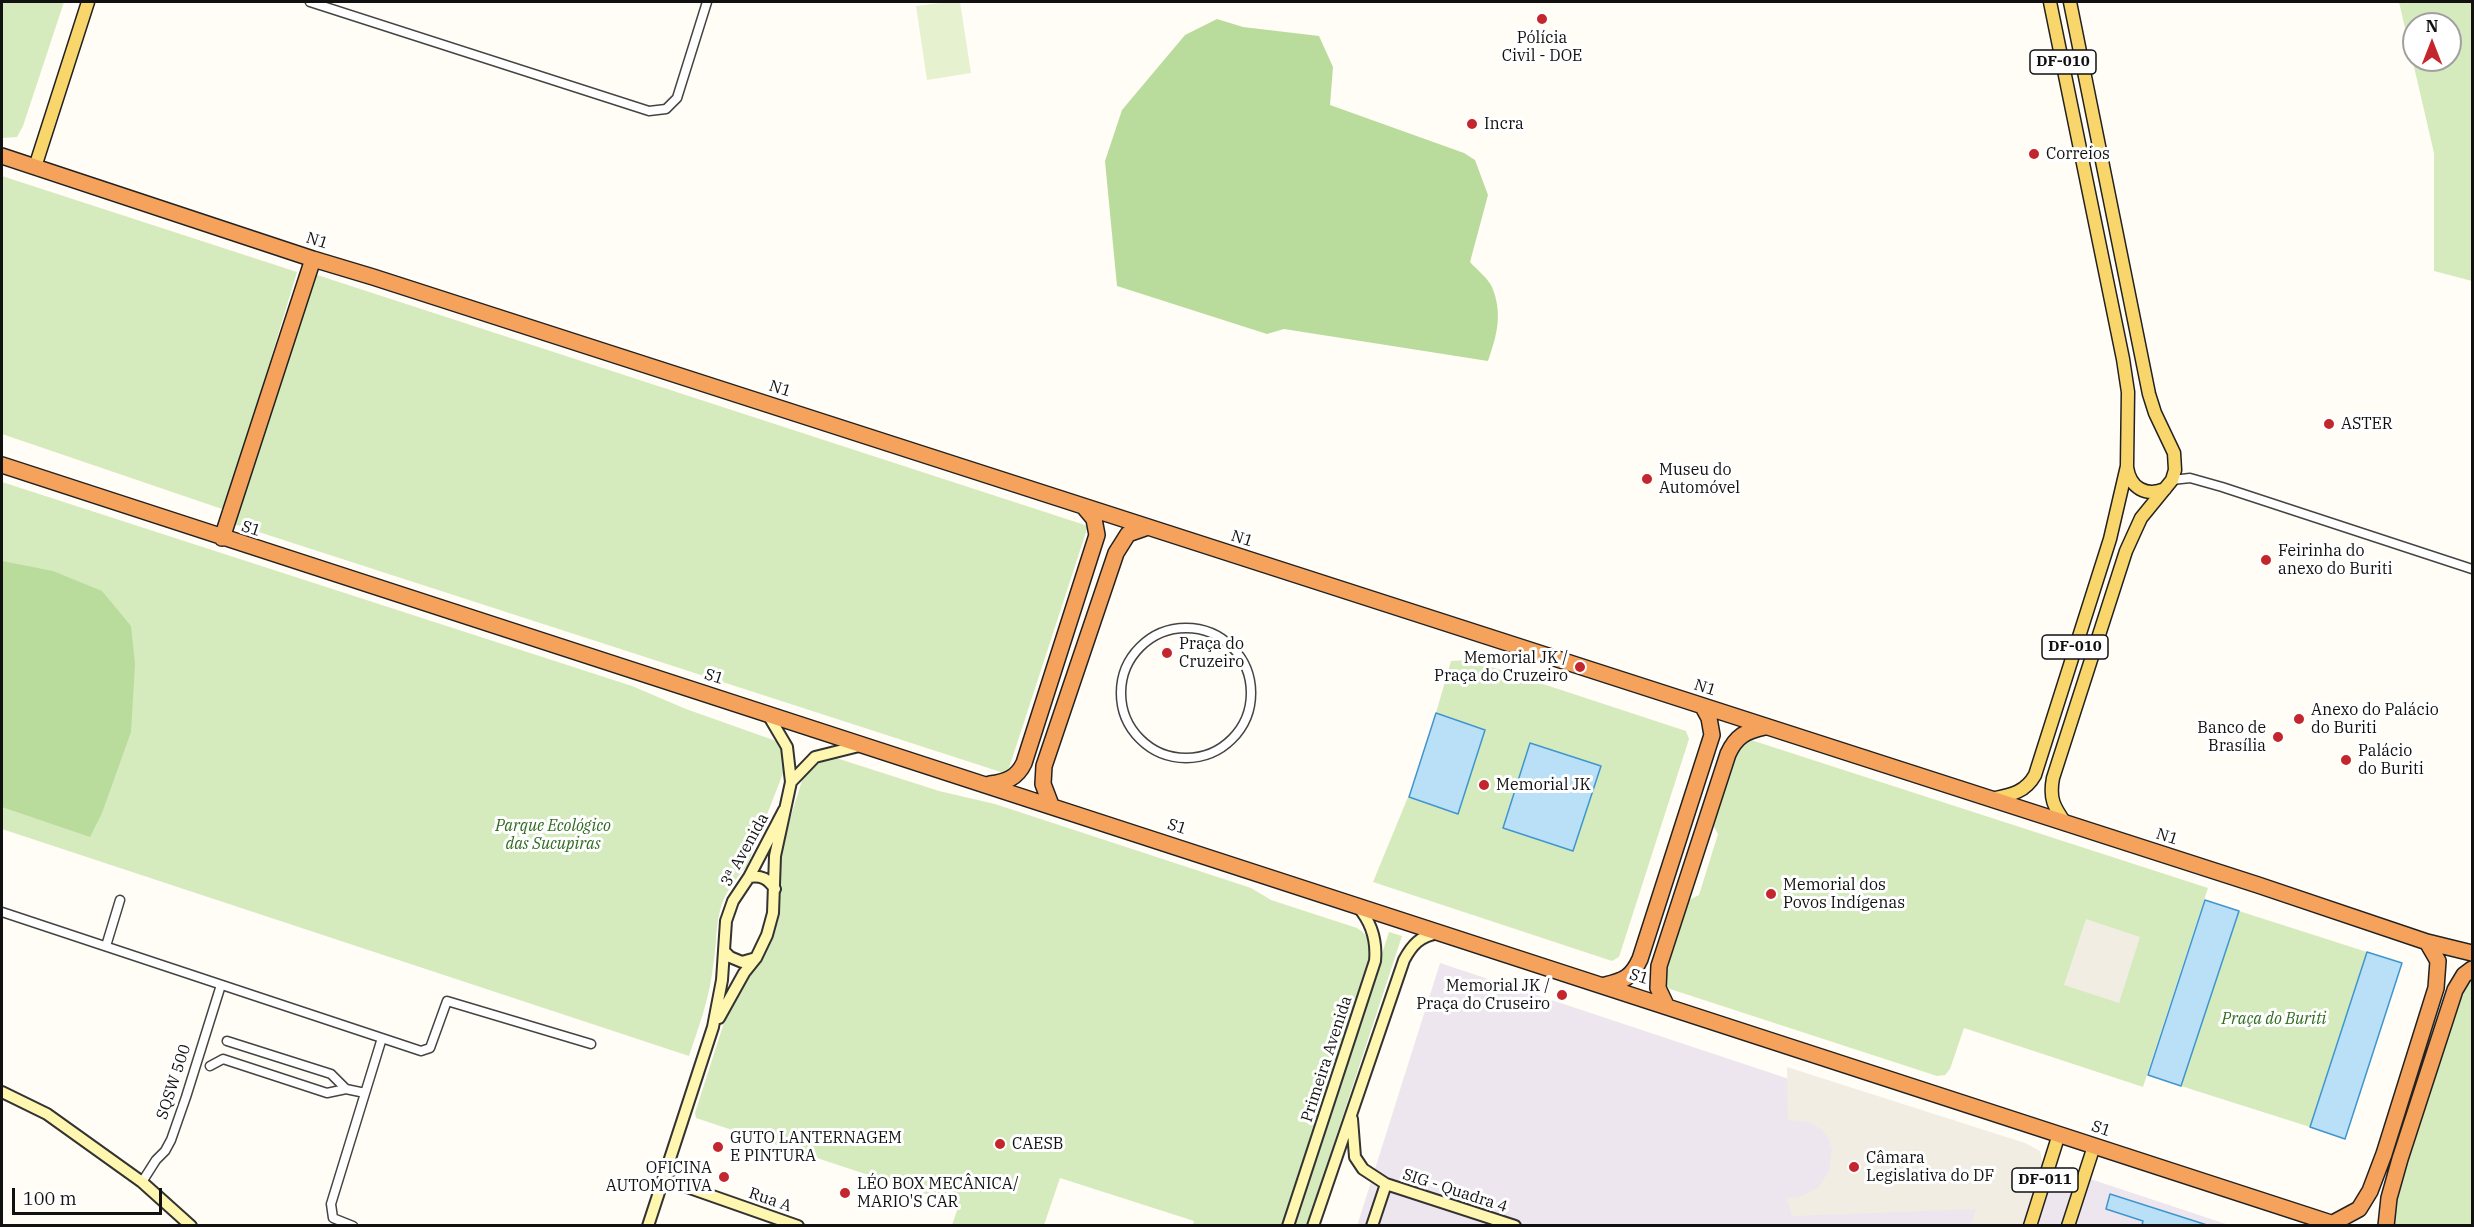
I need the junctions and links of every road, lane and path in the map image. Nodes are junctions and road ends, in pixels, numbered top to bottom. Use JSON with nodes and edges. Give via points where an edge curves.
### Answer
{"nodes":[{"id":1,"x":88,"y":2,"type":"edge"},
{"id":2,"x":310,"y":2,"type":"edge"},
{"id":3,"x":707,"y":2,"type":"edge"},
{"id":4,"x":2050,"y":2,"type":"edge"},
{"id":5,"x":2070,"y":2,"type":"edge"},
{"id":6,"x":2,"y":156,"type":"edge"},
{"id":7,"x":35,"y":167,"type":"junction"},
{"id":8,"x":313,"y":260,"type":"junction"},
{"id":9,"x":2,"y":465,"type":"edge"},
{"id":10,"x":2127,"y":466,"type":"junction"},
{"id":11,"x":2169,"y":485,"type":"junction"},
{"id":12,"x":1084,"y":507,"type":"junction"},
{"id":13,"x":1148,"y":527,"type":"junction"},
{"id":14,"x":222,"y":538,"type":"junction"},
{"id":15,"x":2472,"y":569,"type":"edge"},
{"id":16,"x":1205,"y":630,"type":"joint"},
{"id":17,"x":1703,"y":707,"type":"junction"},
{"id":18,"x":767,"y":713,"type":"junction"},
{"id":19,"x":1765,"y":727,"type":"junction"},
{"id":20,"x":862,"y":745,"type":"junction"},
{"id":21,"x":791,"y":782,"type":"junction"},
{"id":22,"x":987,"y":784,"type":"junction"},
{"id":23,"x":1990,"y":799,"type":"junction"},
{"id":24,"x":1051,"y":805,"type":"junction"},
{"id":25,"x":784,"y":810,"type":"junction"},
{"id":26,"x":2066,"y":824,"type":"junction"},
{"id":27,"x":749,"y":877,"type":"junction"},
{"id":28,"x":775,"y":889,"type":"junction"},
{"id":29,"x":120,"y":900,"type":"dead end"},
{"id":30,"x":1356,"y":904,"type":"junction"},
{"id":31,"x":2,"y":912,"type":"edge"},
{"id":32,"x":1442,"y":932,"type":"junction"},
{"id":33,"x":2427,"y":942,"type":"junction"},
{"id":34,"x":106,"y":946,"type":"junction"},
{"id":35,"x":724,"y":952,"type":"junction"},
{"id":36,"x":2472,"y":953,"type":"edge"},
{"id":37,"x":756,"y":958,"type":"junction"},
{"id":38,"x":2472,"y":969,"type":"edge"},
{"id":39,"x":221,"y":985,"type":"junction"},
{"id":40,"x":1605,"y":985,"type":"junction"},
{"id":41,"x":1666,"y":1005,"type":"junction"},
{"id":42,"x":713,"y":1027,"type":"junction"},
{"id":43,"x":382,"y":1038,"type":"junction"},
{"id":44,"x":227,"y":1041,"type":"dead end"},
{"id":45,"x":591,"y":1044,"type":"dead end"},
{"id":46,"x":210,"y":1066,"type":"dead end"},
{"id":47,"x":346,"y":1089,"type":"junction"},
{"id":48,"x":2,"y":1092,"type":"edge"},
{"id":49,"x":365,"y":1093,"type":"junction"},
{"id":50,"x":1352,"y":1107,"type":"junction"},
{"id":51,"x":2059,"y":1134,"type":"junction"},
{"id":52,"x":2094,"y":1146,"type":"junction"},
{"id":53,"x":664,"y":1179,"type":"junction"},
{"id":54,"x":142,"y":1182,"type":"junction"},
{"id":55,"x":1386,"y":1184,"type":"junction"},
{"id":56,"x":2337,"y":1224,"type":"edge"},
{"id":57,"x":794,"y":1225,"type":"edge"},
{"id":58,"x":191,"y":1226,"type":"edge"},
{"id":59,"x":353,"y":1226,"type":"edge"},
{"id":60,"x":648,"y":1226,"type":"edge"},
{"id":61,"x":1288,"y":1226,"type":"edge"},
{"id":62,"x":1313,"y":1226,"type":"edge"},
{"id":63,"x":1372,"y":1226,"type":"edge"},
{"id":64,"x":1515,"y":1226,"type":"edge"},
{"id":65,"x":2030,"y":1226,"type":"edge"},
{"id":66,"x":2068,"y":1226,"type":"edge"},
{"id":67,"x":2386,"y":1226,"type":"edge"}],
"edges":[{"from":1,"to":7,"type":"main road"},
{"from":2,"to":3,"type":"street","via":[[649,111],[666,109],[676,98]]},
{"from":4,"to":10,"type":"main road","number":"DF-010","via":[[2123,359],[2128,392]]},
{"from":5,"to":11,"type":"main road","number":"DF-010","via":[[2149,394],[2176,462]]},
{"from":6,"to":7,"type":"highway","name":"N1"},
{"from":7,"to":8,"type":"highway","name":"N1"},
{"from":8,"to":12,"type":"highway","name":"N1"},
{"from":8,"to":14,"type":"highway"},
{"from":9,"to":14,"type":"highway","name":"S1"},
{"from":10,"to":11,"type":"main road","via":[[2128,478],[2144,491],[2154,494]]},
{"from":10,"to":23,"type":"main road","number":"DF-010","via":[[2110,539],[2035,775],[2016,794]]},
{"from":11,"to":15,"type":"street","via":[[2190,478]]},
{"from":11,"to":26,"type":"main road","number":"DF-010","via":[[2141,518],[2126,551],[2053,778],[2050,793]]},
{"from":12,"to":13,"type":"highway","name":"N1"},
{"from":12,"to":22,"type":"highway","via":[[1094,519],[1097,535],[1024,763],[1010,780]]},
{"from":13,"to":17,"type":"highway","name":"N1"},
{"from":13,"to":24,"type":"highway","via":[[1123,538],[1110,571],[1044,766],[1043,784]]},
{"from":14,"to":18,"type":"highway","name":"S1"},
{"from":16,"to":16,"type":"street","via":[[1183,627],[1161,632],[1142,644],[1128,661],[1121,682],[1121,704],[1128,724],[1142,742],[1161,753],[1183,758],[1202,756],[1219,749],[1245,722],[1251,704],[1246,667],[1229,644]]},
{"from":17,"to":19,"type":"highway","name":"N1"},
{"from":17,"to":40,"type":"highway","via":[[1712,735],[1640,959],[1627,979]]},
{"from":18,"to":20,"type":"highway","name":"S1"},
{"from":18,"to":21,"type":"street","via":[[787,747]]},
{"from":19,"to":23,"type":"highway","name":"N1"},
{"from":19,"to":41,"type":"highway","via":[[1737,737],[1728,754],[1659,966],[1658,988]]},
{"from":20,"to":21,"type":"street","via":[[815,757]]},
{"from":20,"to":22,"type":"highway","name":"S1"},
{"from":21,"to":25,"type":"street"},
{"from":22,"to":24,"type":"highway","name":"S1"},
{"from":23,"to":26,"type":"highway","name":"N1"},
{"from":24,"to":30,"type":"highway","name":"S1"},
{"from":25,"to":27,"type":"street","name":"3ª Avenida"},
{"from":25,"to":28,"type":"street","name":"3ª Avenida","via":[[775,856]]},
{"from":26,"to":33,"type":"highway","name":"N1"},
{"from":27,"to":28,"type":"street","via":[[759,876]]},
{"from":27,"to":35,"type":"street","name":"3ª Avenida","via":[[733,901],[726,921]]},
{"from":28,"to":37,"type":"street","name":"3ª Avenida","via":[[767,935]]},
{"from":29,"to":34,"type":"street"},
{"from":30,"to":32,"type":"highway","name":"S1"},
{"from":30,"to":61,"type":"street","name":"Primeira Avenida","via":[[1371,926],[1375,962]]},
{"from":31,"to":34,"type":"street"},
{"from":32,"to":40,"type":"highway","name":"S1"},
{"from":32,"to":50,"type":"street","via":[[1418,940],[1404,960]]},
{"from":33,"to":36,"type":"highway","name":"N1"},
{"from":33,"to":56,"type":"highway","via":[[2438,962],[2436,988],[2384,1154],[2364,1202]]},
{"from":34,"to":39,"type":"street"},
{"from":35,"to":37,"type":"street","via":[[742,962]]},
{"from":35,"to":42,"type":"street","name":"3ª Avenida"},
{"from":37,"to":42,"type":"street","name":"3ª Avenida"},
{"from":38,"to":67,"type":"highway","via":[[2455,990],[2400,1159]]},
{"from":39,"to":43,"type":"street"},
{"from":39,"to":54,"type":"street","name":"SQSW 500","via":[[171,1140]]},
{"from":40,"to":41,"type":"highway","name":"S1"},
{"from":41,"to":51,"type":"highway","name":"S1"},
{"from":42,"to":53,"type":"street"},
{"from":43,"to":45,"type":"street","via":[[422,1051],[430,1048],[447,1001]]},
{"from":43,"to":49,"type":"street"},
{"from":44,"to":47,"type":"street","via":[[331,1074]]},
{"from":46,"to":47,"type":"street","via":[[223,1059],[327,1093]]},
{"from":47,"to":49,"type":"street"},
{"from":48,"to":54,"type":"street","via":[[47,1114]]},
{"from":49,"to":59,"type":"street","via":[[331,1204],[333,1218]]},
{"from":50,"to":55,"type":"street","name":"SIG - Quadra 4","via":[[1354,1157],[1363,1169]]},
{"from":50,"to":62,"type":"street"},
{"from":51,"to":52,"type":"highway","name":"S1"},
{"from":51,"to":65,"type":"main road","number":"DF-011"},
{"from":52,"to":56,"type":"highway","name":"S1"},
{"from":52,"to":66,"type":"main road","number":"DF-011"},
{"from":53,"to":57,"type":"street","name":"Rua A"},
{"from":53,"to":60,"type":"street"},
{"from":54,"to":58,"type":"street"},
{"from":55,"to":63,"type":"street"},
{"from":55,"to":64,"type":"street","name":"SIG - Quadra 4"}]}
